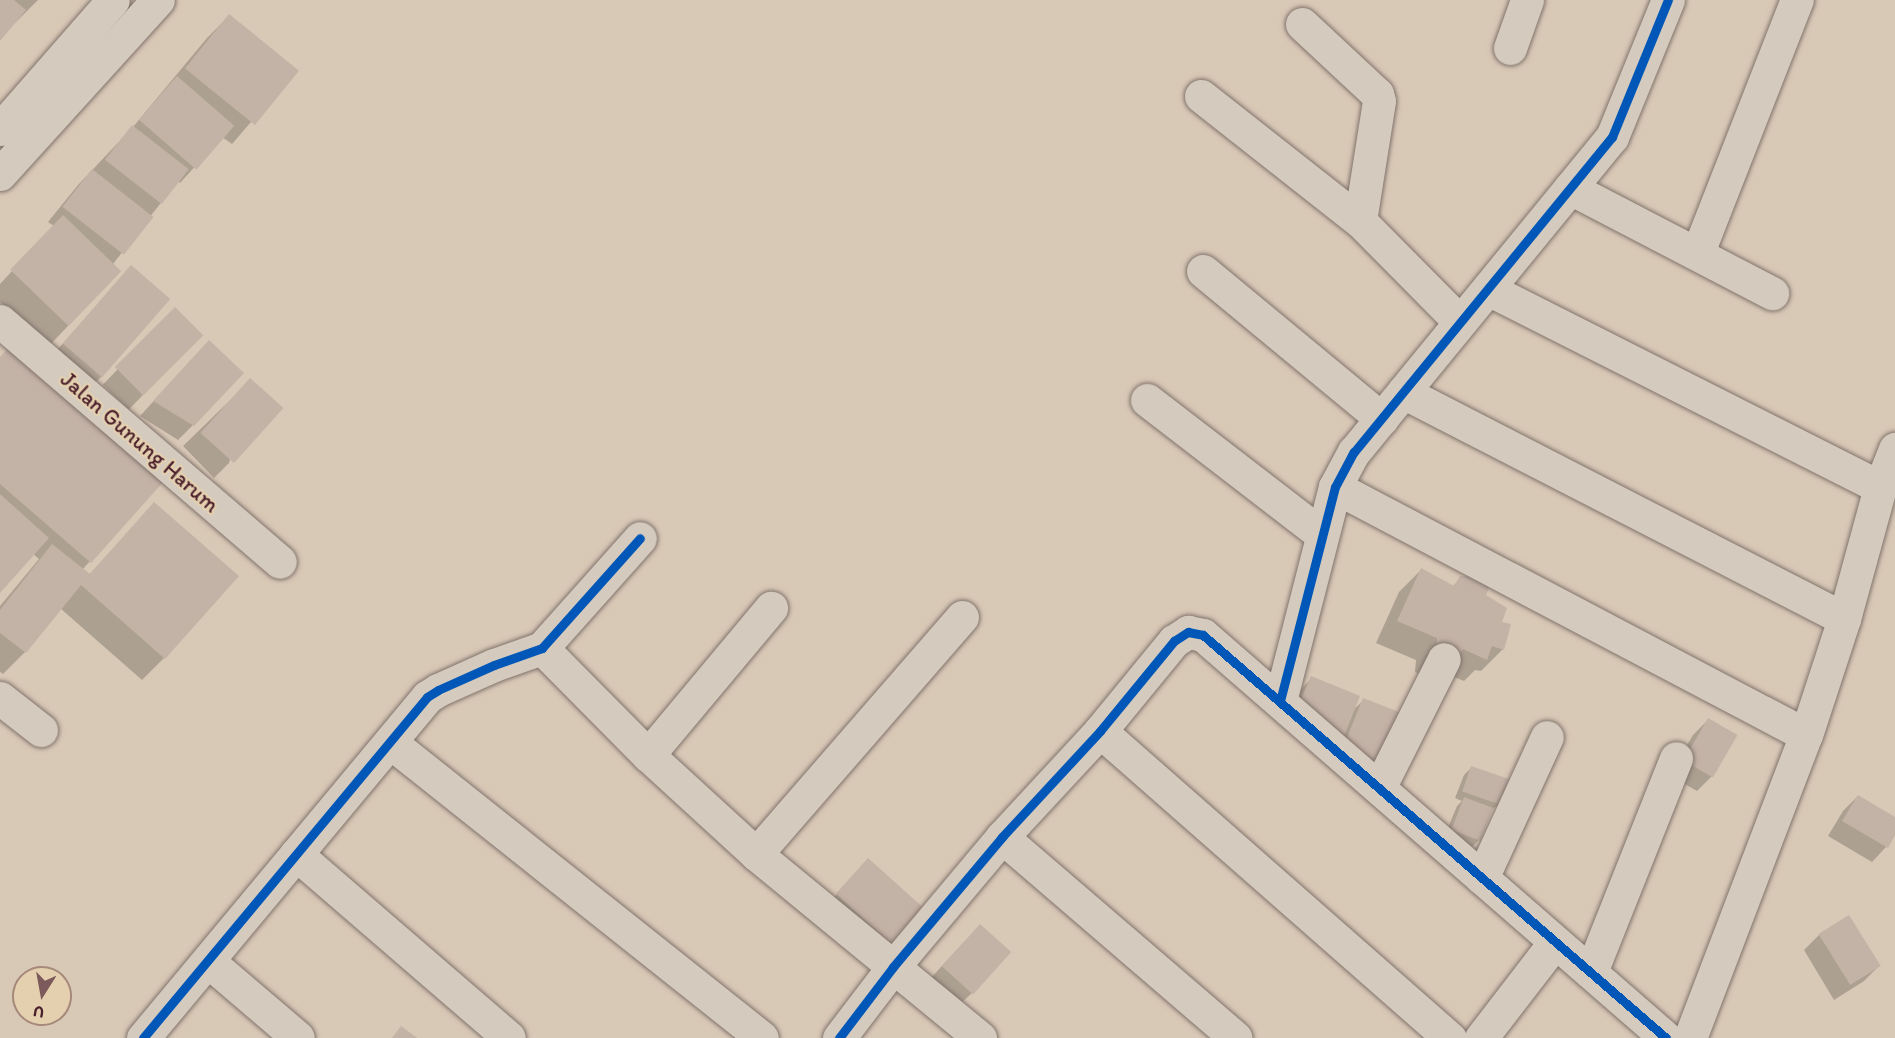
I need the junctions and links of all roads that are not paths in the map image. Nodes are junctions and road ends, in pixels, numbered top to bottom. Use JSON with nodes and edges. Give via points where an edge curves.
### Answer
{"nodes":[{"id":1,"x":113,"y":0,"type":"edge"},
{"id":2,"x":158,"y":0,"type":"edge"},
{"id":3,"x":1527,"y":0,"type":"edge"},
{"id":4,"x":1668,"y":0,"type":"edge"},
{"id":5,"x":1797,"y":0,"type":"edge"},
{"id":6,"x":1302,"y":24,"type":"dead end"},
{"id":7,"x":1510,"y":48,"type":"dead end"},
{"id":8,"x":1201,"y":96,"type":"dead end"},
{"id":9,"x":0,"y":129,"type":"edge"},
{"id":10,"x":0,"y":174,"type":"edge"},
{"id":11,"x":1570,"y":188,"type":"junction"},
{"id":12,"x":1360,"y":221,"type":"junction"},
{"id":13,"x":1698,"y":252,"type":"junction"},
{"id":14,"x":1203,"y":271,"type":"dead end"},
{"id":15,"x":1488,"y":289,"type":"junction"},
{"id":16,"x":1772,"y":293,"type":"dead end"},
{"id":17,"x":0,"y":321,"type":"edge"},
{"id":18,"x":1460,"y":322,"type":"junction"},
{"id":19,"x":1403,"y":392,"type":"junction"},
{"id":20,"x":1147,"y":400,"type":"dead end"},
{"id":21,"x":1382,"y":419,"type":"junction"},
{"id":22,"x":1895,"y":449,"type":"edge"},
{"id":23,"x":1335,"y":487,"type":"junction"},
{"id":24,"x":1880,"y":487,"type":"junction"},
{"id":25,"x":1322,"y":535,"type":"junction"},
{"id":26,"x":640,"y":538,"type":"dead end"},
{"id":27,"x":280,"y":562,"type":"dead end"},
{"id":28,"x":771,"y":608,"type":"dead end"},
{"id":29,"x":962,"y":617,"type":"dead end"},
{"id":30,"x":1844,"y":619,"type":"junction"},
{"id":31,"x":542,"y":648,"type":"junction"},
{"id":32,"x":1444,"y":659,"type":"dead end"},
{"id":33,"x":0,"y":698,"type":"edge"},
{"id":34,"x":1280,"y":702,"type":"junction"},
{"id":35,"x":41,"y":730,"type":"dead end"},
{"id":36,"x":1100,"y":730,"type":"junction"},
{"id":37,"x":1806,"y":735,"type":"junction"},
{"id":38,"x":1546,"y":737,"type":"dead end"},
{"id":39,"x":390,"y":742,"type":"junction"},
{"id":40,"x":648,"y":755,"type":"junction"},
{"id":41,"x":1676,"y":758,"type":"dead end"},
{"id":42,"x":1379,"y":788,"type":"junction"},
{"id":43,"x":1002,"y":837,"type":"junction"},
{"id":44,"x":296,"y":854,"type":"junction"},
{"id":45,"x":756,"y":854,"type":"junction"},
{"id":46,"x":1482,"y":878,"type":"junction"},
{"id":47,"x":1556,"y":942,"type":"junction"},
{"id":48,"x":208,"y":961,"type":"junction"},
{"id":49,"x":893,"y":967,"type":"junction"},
{"id":50,"x":1591,"y":972,"type":"junction"},
{"id":51,"x":143,"y":1038,"type":"edge"},
{"id":52,"x":298,"y":1038,"type":"edge"},
{"id":53,"x":509,"y":1038,"type":"edge"},
{"id":54,"x":762,"y":1038,"type":"edge"},
{"id":55,"x":839,"y":1038,"type":"edge"},
{"id":56,"x":980,"y":1038,"type":"edge"},
{"id":57,"x":1236,"y":1038,"type":"edge"},
{"id":58,"x":1450,"y":1038,"type":"edge"},
{"id":59,"x":1481,"y":1038,"type":"edge"},
{"id":60,"x":1666,"y":1038,"type":"edge"},
{"id":61,"x":1689,"y":1038,"type":"edge"}],
"edges":[{"from":1,"to":9,"type":"street"},
{"from":2,"to":10,"type":"street"},
{"from":3,"to":7,"type":"street"},
{"from":4,"to":11,"type":"street","via":[[1612,137]]},
{"from":5,"to":13,"type":"street"},
{"from":6,"to":12,"type":"street","via":[[1377,94]]},
{"from":8,"to":12,"type":"street"},
{"from":11,"to":13,"type":"street"},
{"from":11,"to":15,"type":"street"},
{"from":12,"to":18,"type":"street"},
{"from":13,"to":16,"type":"street"},
{"from":14,"to":21,"type":"street"},
{"from":15,"to":18,"type":"street"},
{"from":15,"to":24,"type":"street"},
{"from":17,"to":27,"type":"street","name":"Jalan Gunung Harum"},
{"from":18,"to":19,"type":"street"},
{"from":19,"to":21,"type":"street"},
{"from":19,"to":30,"type":"street"},
{"from":20,"to":25,"type":"street"},
{"from":21,"to":23,"type":"street","via":[[1354,452]]},
{"from":22,"to":24,"type":"street"},
{"from":23,"to":25,"type":"street"},
{"from":23,"to":37,"type":"street"},
{"from":24,"to":30,"type":"street"},
{"from":25,"to":34,"type":"street"},
{"from":26,"to":31,"type":"street"},
{"from":28,"to":40,"type":"street"},
{"from":29,"to":45,"type":"street"},
{"from":30,"to":37,"type":"street"},
{"from":31,"to":39,"type":"street","via":[[438,690]]},
{"from":31,"to":40,"type":"street"},
{"from":32,"to":42,"type":"street"},
{"from":33,"to":35,"type":"street"},
{"from":34,"to":36,"type":"street","via":[[1203,635],[1188,632],[1174,641]]},
{"from":34,"to":42,"type":"street"},
{"from":36,"to":43,"type":"street"},
{"from":36,"to":58,"type":"street"},
{"from":37,"to":61,"type":"street"},
{"from":38,"to":46,"type":"street"},
{"from":39,"to":44,"type":"street"},
{"from":39,"to":54,"type":"street"},
{"from":40,"to":45,"type":"street"},
{"from":41,"to":50,"type":"street"},
{"from":42,"to":46,"type":"street"},
{"from":43,"to":49,"type":"street"},
{"from":43,"to":57,"type":"street"},
{"from":44,"to":48,"type":"street"},
{"from":44,"to":53,"type":"street"},
{"from":45,"to":49,"type":"street"},
{"from":46,"to":47,"type":"street"},
{"from":47,"to":50,"type":"street"},
{"from":47,"to":59,"type":"street"},
{"from":48,"to":51,"type":"street"},
{"from":48,"to":52,"type":"street"},
{"from":49,"to":55,"type":"street"},
{"from":49,"to":56,"type":"street"},
{"from":50,"to":60,"type":"street"}]}
